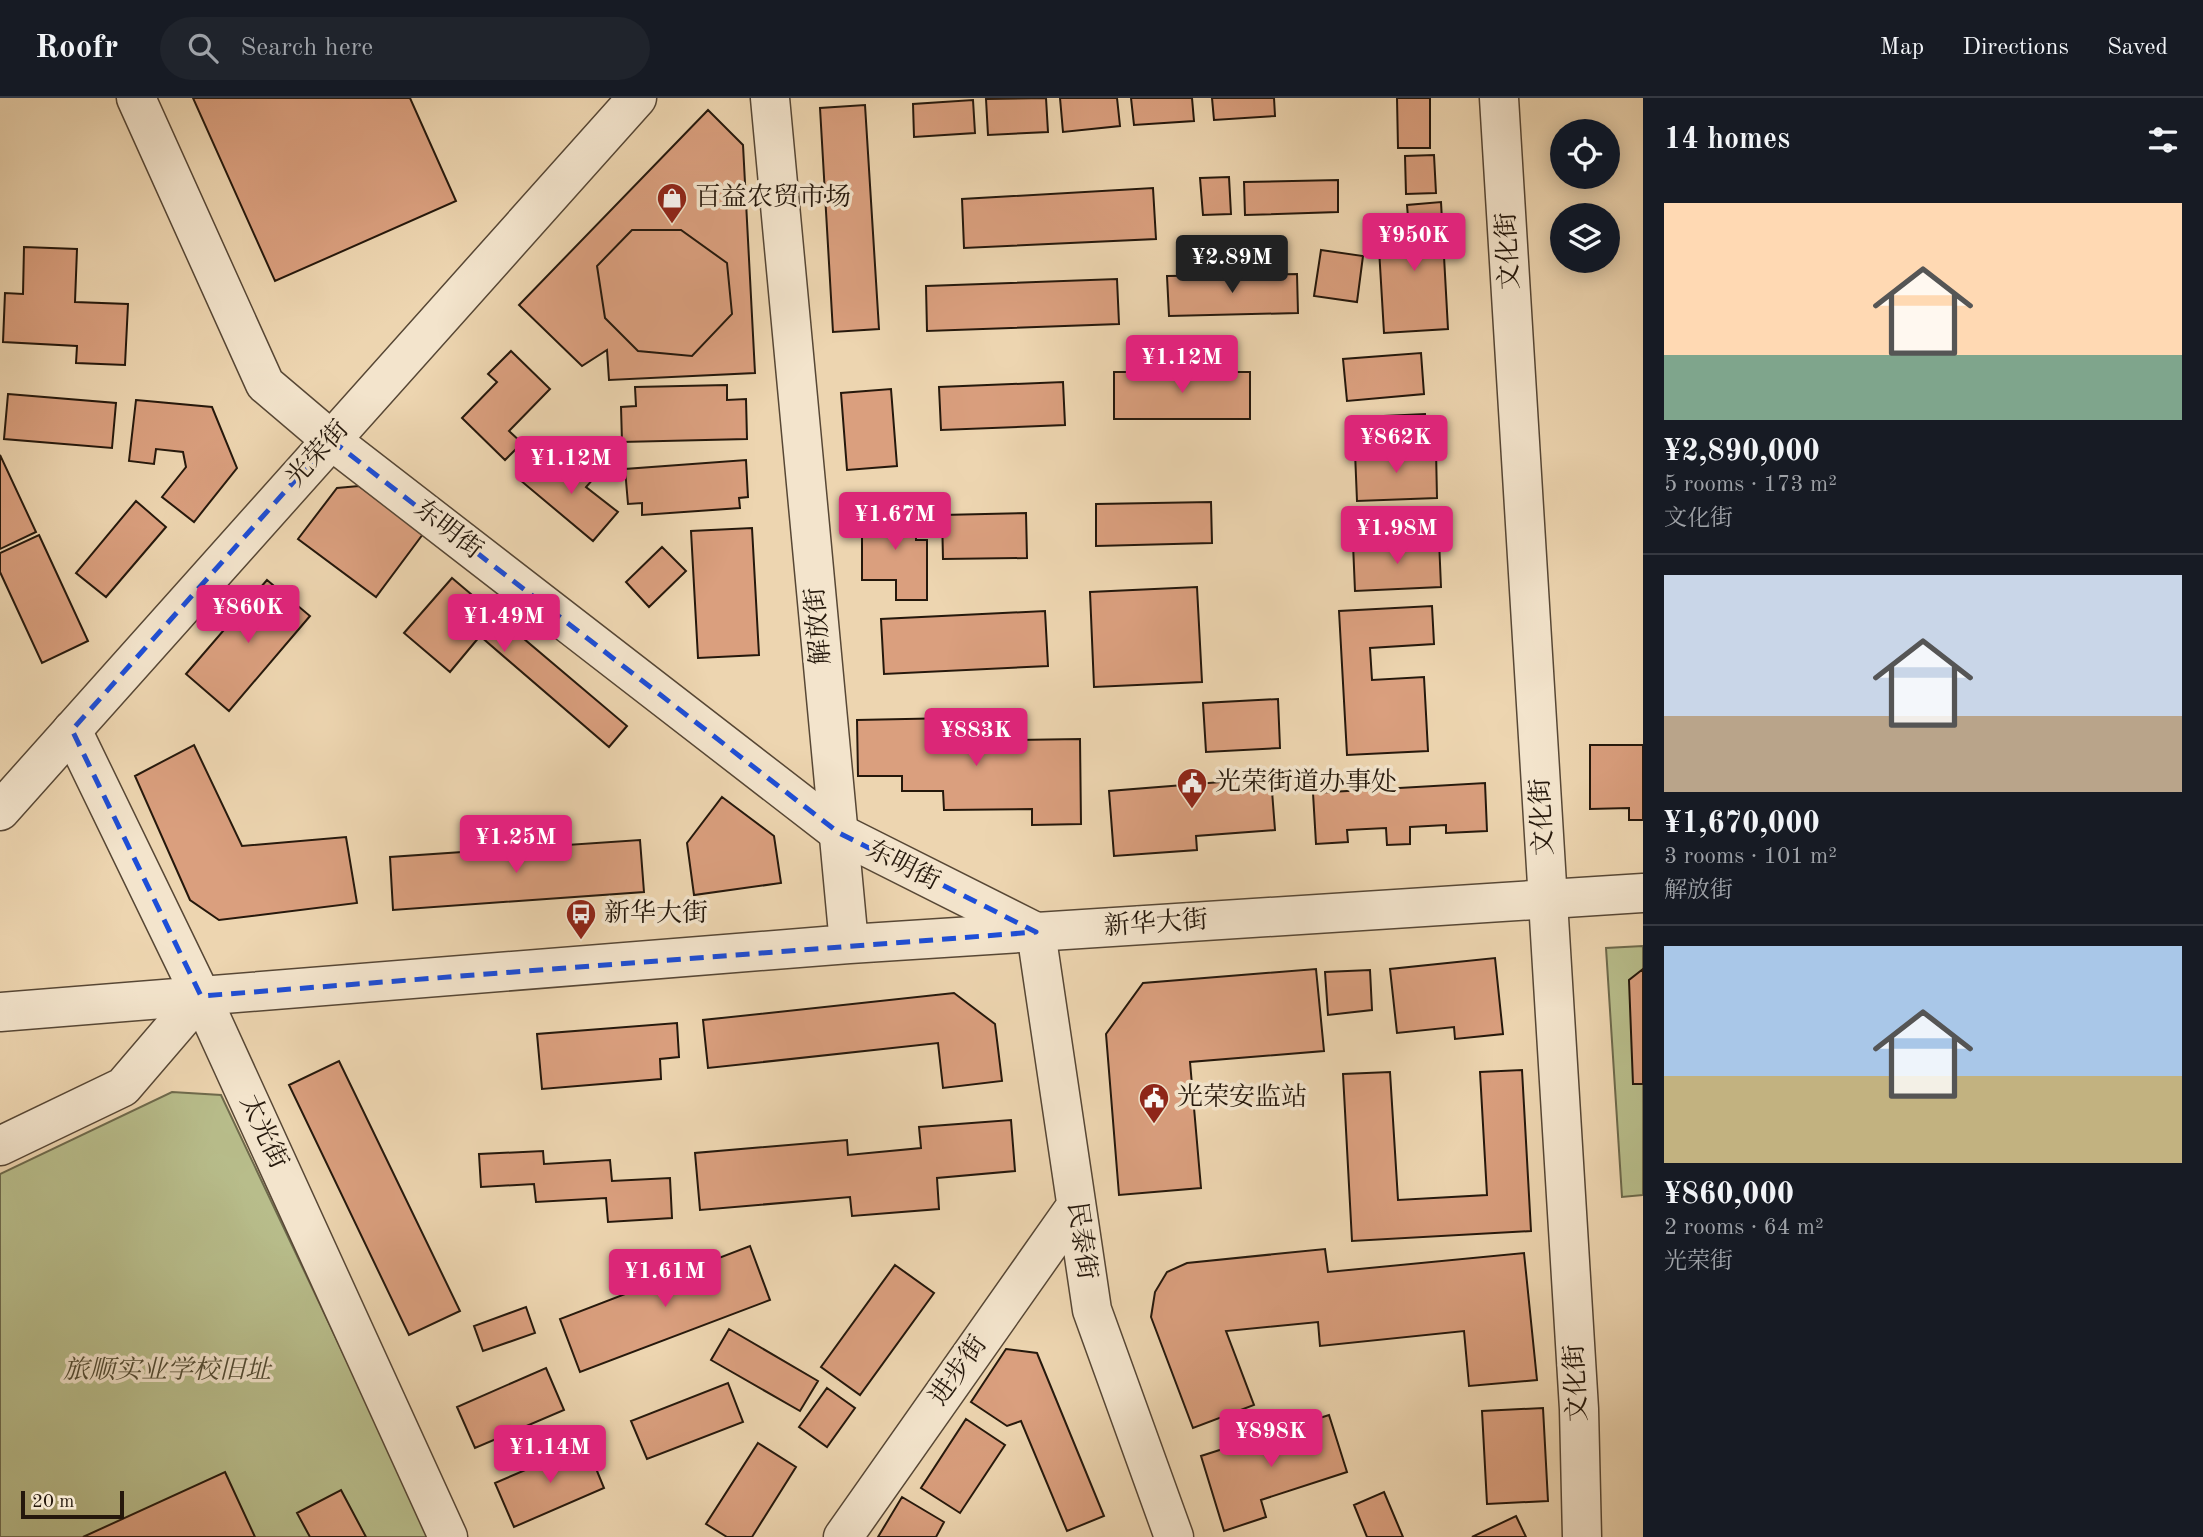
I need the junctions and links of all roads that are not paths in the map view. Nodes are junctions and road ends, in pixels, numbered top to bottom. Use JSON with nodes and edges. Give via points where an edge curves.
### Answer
{"nodes":[{"id":1,"x":136,"y":98,"type":"edge"},
{"id":2,"x":637,"y":98,"type":"edge"},
{"id":3,"x":770,"y":98,"type":"edge"},
{"id":4,"x":1499,"y":98,"type":"edge"},
{"id":5,"x":331,"y":440,"type":"junction"},
{"id":6,"x":72,"y":730,"type":"junction"},
{"id":7,"x":0,"y":811,"type":"edge"},
{"id":8,"x":839,"y":833,"type":"junction"},
{"id":9,"x":1643,"y":893,"type":"edge"},
{"id":10,"x":1548,"y":900,"type":"junction"},
{"id":11,"x":1036,"y":932,"type":"junction"},
{"id":12,"x":849,"y":944,"type":"junction"},
{"id":13,"x":201,"y":996,"type":"junction"},
{"id":14,"x":0,"y":1012,"type":"edge"},
{"id":15,"x":0,"y":1146,"type":"edge"},
{"id":16,"x":1076,"y":1206,"type":"junction"},
{"id":17,"x":448,"y":1537,"type":"edge"},
{"id":18,"x":843,"y":1537,"type":"edge"},
{"id":19,"x":1174,"y":1537,"type":"edge"},
{"id":20,"x":1582,"y":1537,"type":"edge"}],
"edges":[{"from":1,"to":5,"type":"street","name":"东明街","via":[[265,384]]},
{"from":2,"to":5,"type":"street","name":"光荣街"},
{"from":3,"to":8,"type":"street","name":"解放街"},
{"from":4,"to":10,"type":"street","name":"文化街"},
{"from":5,"to":6,"type":"street","name":"光荣街"},
{"from":5,"to":8,"type":"street","name":"东明街"},
{"from":6,"to":7,"type":"street","name":"光荣街"},
{"from":6,"to":13,"type":"street","name":"太光街"},
{"from":8,"to":11,"type":"street","name":"东明街"},
{"from":8,"to":12,"type":"street","name":"解放街"},
{"from":9,"to":10,"type":"street","name":"新华大街"},
{"from":10,"to":11,"type":"street","name":"新华大街"},
{"from":10,"to":20,"type":"street","name":"文化街","via":[[1579,1409]]},
{"from":11,"to":12,"type":"street","name":"新华大街"},
{"from":11,"to":16,"type":"street","name":"民泰街"},
{"from":12,"to":13,"type":"street","name":"新华大街"},
{"from":13,"to":14,"type":"street","name":"新华大街"},
{"from":13,"to":15,"type":"street","via":[[123,1087]]},
{"from":13,"to":17,"type":"street","name":"太光街"},
{"from":16,"to":18,"type":"street","name":"进步街"},
{"from":16,"to":19,"type":"street","name":"民泰街","via":[[1092,1310]]}]}
